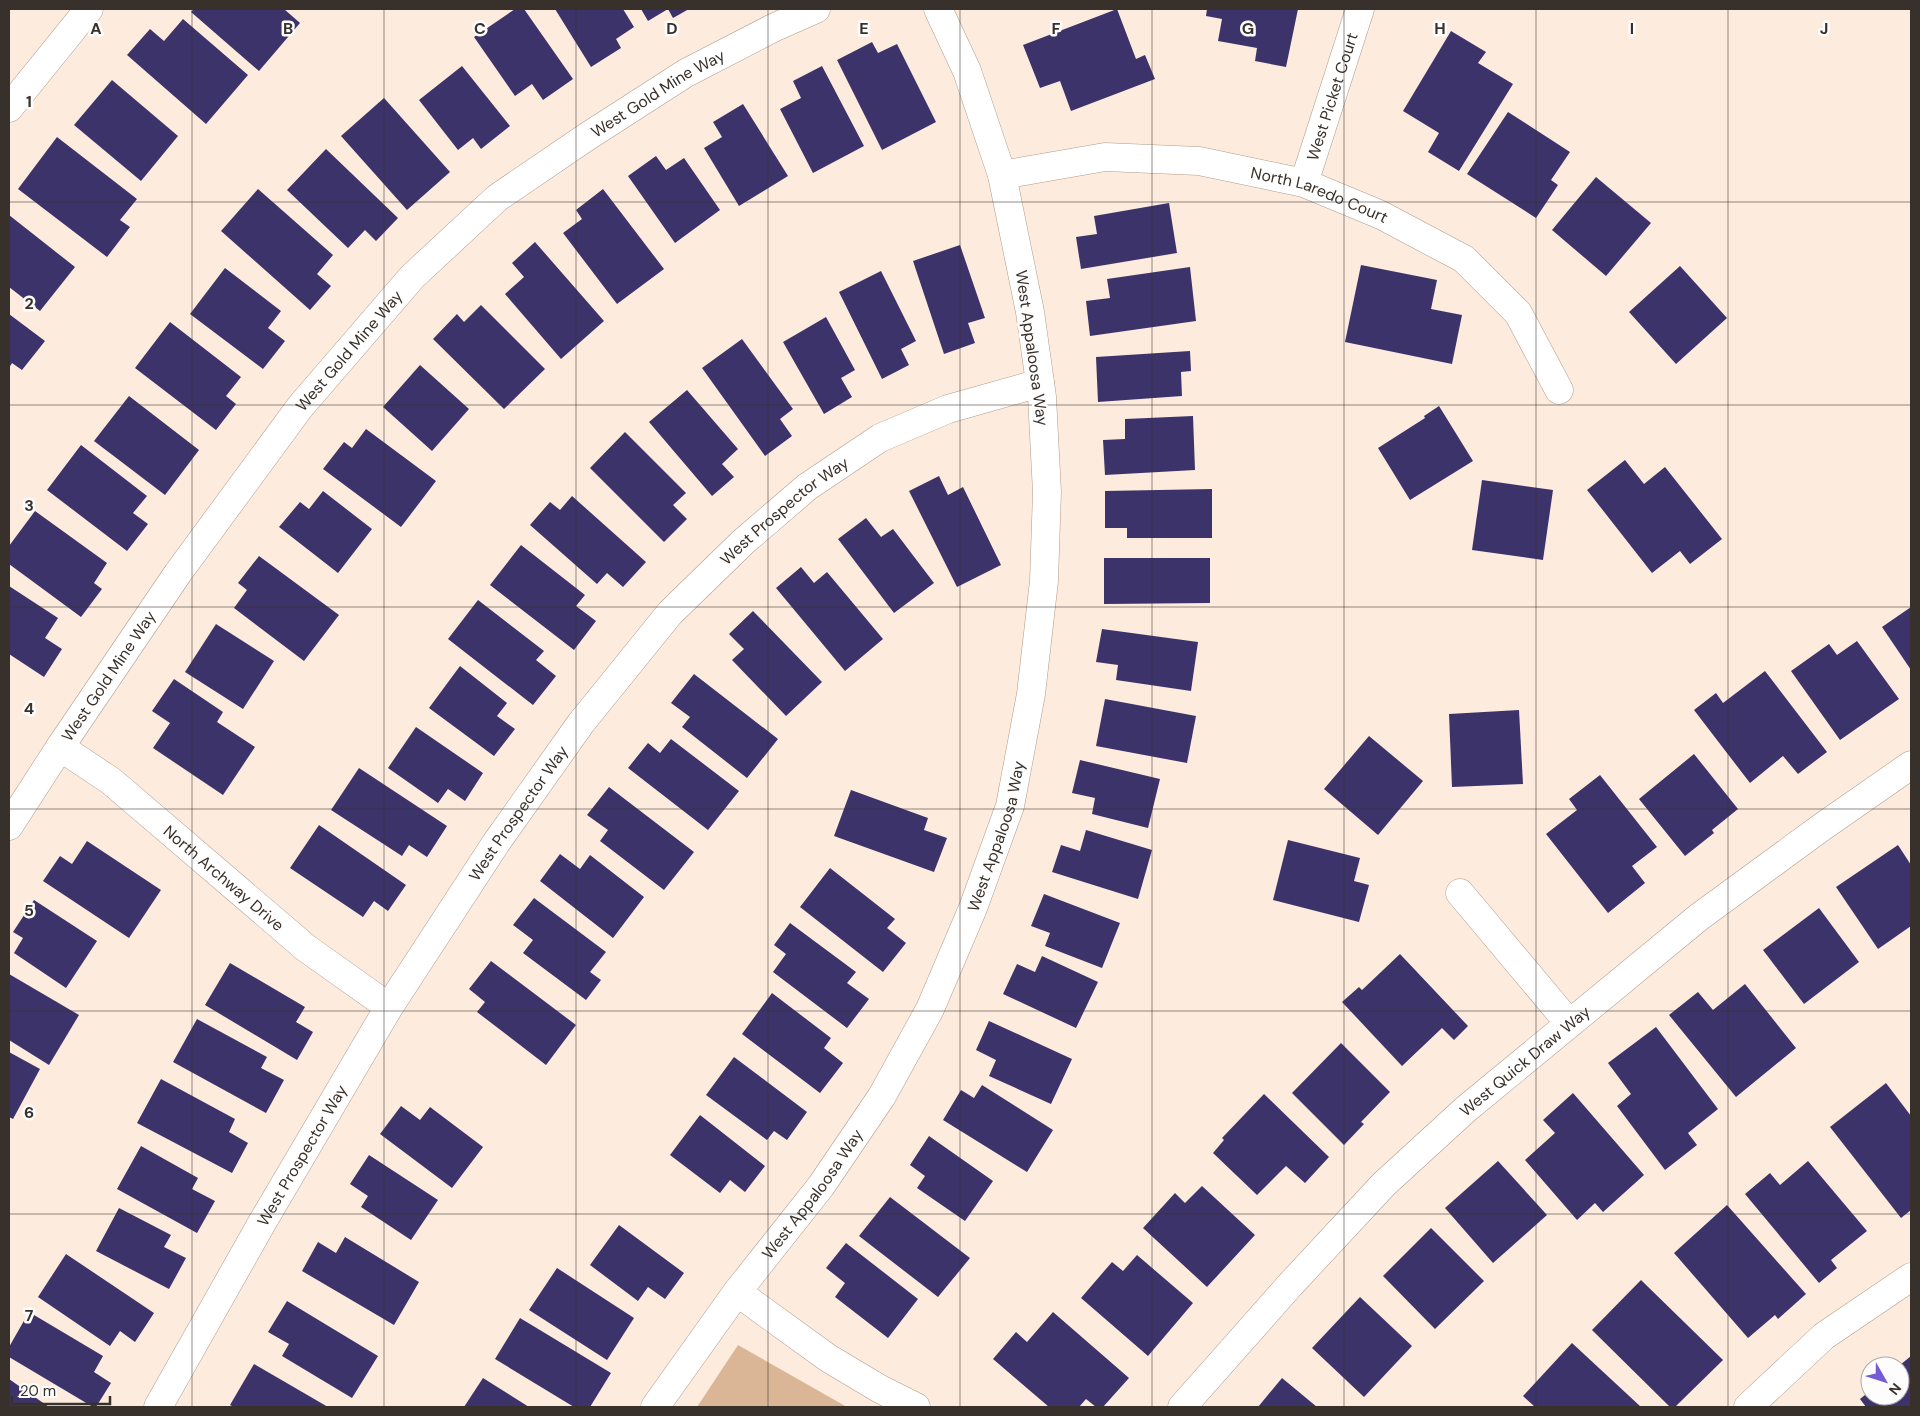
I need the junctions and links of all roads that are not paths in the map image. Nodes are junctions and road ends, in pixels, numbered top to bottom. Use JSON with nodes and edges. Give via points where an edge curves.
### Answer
{"nodes":[{"id":1,"x":89,"y":9,"type":"edge"},
{"id":2,"x":816,"y":9,"type":"edge"},
{"id":3,"x":938,"y":9,"type":"edge"},
{"id":4,"x":1360,"y":9,"type":"edge"},
{"id":5,"x":9,"y":108,"type":"edge"},
{"id":6,"x":1002,"y":175,"type":"junction"},
{"id":7,"x":1304,"y":183,"type":"junction"},
{"id":8,"x":1040,"y":383,"type":"junction"},
{"id":9,"x":1559,"y":390,"type":"dead end"},
{"id":10,"x":60,"y":747,"type":"junction"},
{"id":11,"x":1911,"y":765,"type":"edge"},
{"id":12,"x":9,"y":826,"type":"edge"},
{"id":13,"x":1460,"y":893,"type":"dead end"},
{"id":14,"x":389,"y":1007,"type":"junction"},
{"id":15,"x":1569,"y":1022,"type":"junction"},
{"id":16,"x":1911,"y":1277,"type":"edge"},
{"id":17,"x":737,"y":1292,"type":"junction"},
{"id":18,"x":158,"y":1407,"type":"edge"},
{"id":19,"x":655,"y":1407,"type":"edge"},
{"id":20,"x":916,"y":1407,"type":"edge"},
{"id":21,"x":1182,"y":1407,"type":"edge"},
{"id":22,"x":1748,"y":1407,"type":"edge"}],
"edges":[{"from":1,"to":5,"type":"street"},
{"from":2,"to":10,"type":"street","name":"West Gold Mine Way","via":[[686,74],[580,142],[497,198],[412,277],[300,407],[178,573]]},
{"from":3,"to":6,"type":"street","name":"West Appaloosa Way","via":[[967,72]]},
{"from":4,"to":7,"type":"street","name":"West Picket Court"},
{"from":6,"to":7,"type":"street","name":"North Laredo Court","via":[[1105,157],[1199,161]]},
{"from":6,"to":8,"type":"street","name":"West Appaloosa Way","via":[[1030,312]]},
{"from":7,"to":9,"type":"street","name":"North Laredo Court","via":[[1381,214],[1464,260],[1518,313]]},
{"from":8,"to":14,"type":"street","name":"West Prospector Way","via":[[948,409],[880,438],[806,487],[743,542],[670,612],[581,723],[496,843]]},
{"from":8,"to":17,"type":"street","name":"West Appaloosa Way","via":[[1047,492],[1044,581],[1031,694],[1010,806],[973,908],[930,1009],[882,1096],[821,1186]]},
{"from":10,"to":12,"type":"street","name":"West Gold Mine Way"},
{"from":10,"to":14,"type":"street","name":"North Archway Drive","via":[[111,781],[306,948]]},
{"from":11,"to":15,"type":"street","name":"West Quick Draw Way","via":[[1699,917]]},
{"from":13,"to":15,"type":"street"},
{"from":14,"to":18,"type":"street","name":"West Prospector Way"},
{"from":15,"to":21,"type":"street","name":"West Quick Draw Way","via":[[1384,1184]]},
{"from":16,"to":22,"type":"street","via":[[1824,1336]]},
{"from":17,"to":19,"type":"street","name":"West Appaloosa Way"},
{"from":17,"to":20,"type":"street","via":[[828,1358]]}]}
